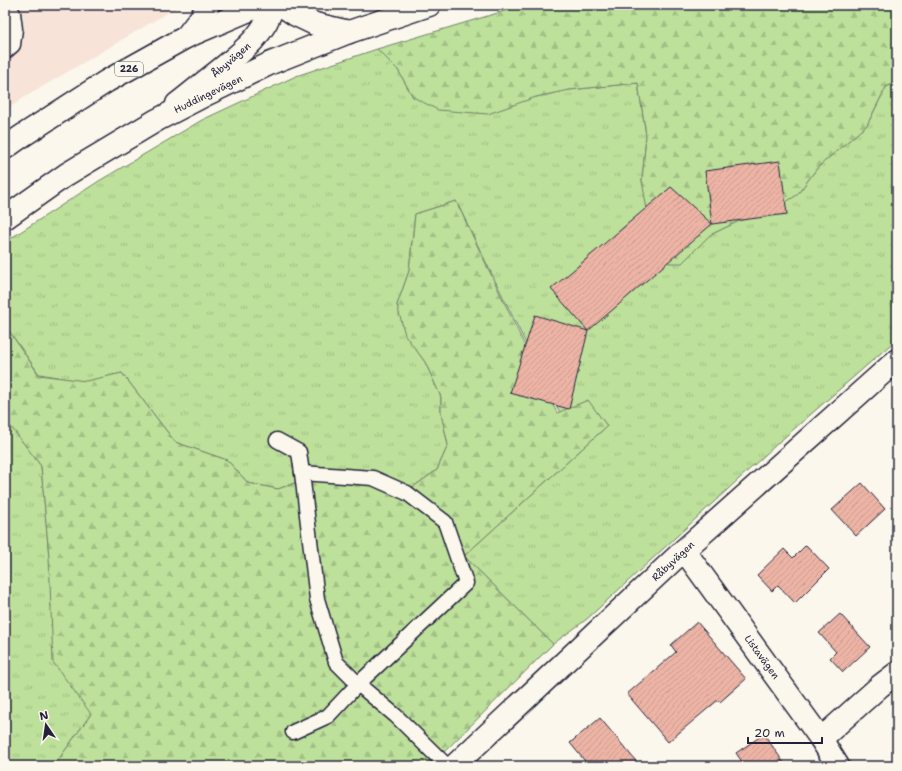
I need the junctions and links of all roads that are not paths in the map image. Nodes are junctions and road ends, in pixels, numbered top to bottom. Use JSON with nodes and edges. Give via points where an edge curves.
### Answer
{"nodes":[{"id":1,"x":7,"y":5,"type":"edge"},
{"id":2,"x":208,"y":5,"type":"edge"},
{"id":3,"x":261,"y":5,"type":"edge"},
{"id":4,"x":273,"y":5,"type":"edge"},
{"id":5,"x":281,"y":5,"type":"edge"},
{"id":6,"x":429,"y":5,"type":"edge"},
{"id":7,"x":349,"y":32,"type":"junction"},
{"id":8,"x":186,"y":37,"type":"junction"},
{"id":9,"x":5,"y":52,"type":"edge"},
{"id":10,"x":157,"y":120,"type":"junction"},
{"id":11,"x":5,"y":148,"type":"edge"},
{"id":12,"x":5,"y":218,"type":"edge"},
{"id":13,"x":897,"y":360,"type":"edge"},
{"id":14,"x":277,"y":440,"type":"dead end"},
{"id":15,"x":302,"y":473,"type":"junction"},
{"id":16,"x":684,"y":550,"type":"junction"},
{"id":17,"x":897,"y":673,"type":"edge"},
{"id":18,"x":358,"y":684,"type":"junction"},
{"id":19,"x":293,"y":732,"type":"dead end"},
{"id":20,"x":821,"y":738,"type":"junction"},
{"id":21,"x":446,"y":766,"type":"edge"},
{"id":22,"x":454,"y":766,"type":"edge"},
{"id":23,"x":838,"y":766,"type":"edge"}],
"edges":[{"from":1,"to":9,"type":"lane","via":[[13,13],[14,29],[12,45]]},
{"from":2,"to":8,"type":"street"},
{"from":3,"to":8,"type":"street","number":"226"},
{"from":4,"to":10,"type":"street","name":"Åbyvägen","via":[[271,14],[252,42]]},
{"from":5,"to":7,"type":"street","via":[[315,24]]},
{"from":6,"to":7,"type":"street","name":"Huddingevägen"},
{"from":7,"to":10,"type":"street","name":"Huddingevägen","via":[[271,63]]},
{"from":8,"to":11,"type":"street","number":"226","via":[[107,81]]},
{"from":10,"to":12,"type":"street","name":"Huddingevägen","via":[[67,174]]},
{"from":13,"to":16,"type":"street","name":"Råbyvägen"},
{"from":14,"to":15,"type":"lane","via":[[299,452]]},
{"from":15,"to":18,"type":"lane","via":[[317,599],[336,662]]},
{"from":15,"to":18,"type":"lane","via":[[373,478],[407,493],[445,522],[466,582]]},
{"from":16,"to":20,"type":"street","name":"Listavägen"},
{"from":16,"to":22,"type":"street","name":"Råbyvägen"},
{"from":17,"to":20,"type":"street"},
{"from":18,"to":19,"type":"lane","via":[[328,716]]},
{"from":18,"to":21,"type":"lane","via":[[396,716]]},
{"from":20,"to":23,"type":"street","name":"Listavägen"}]}
